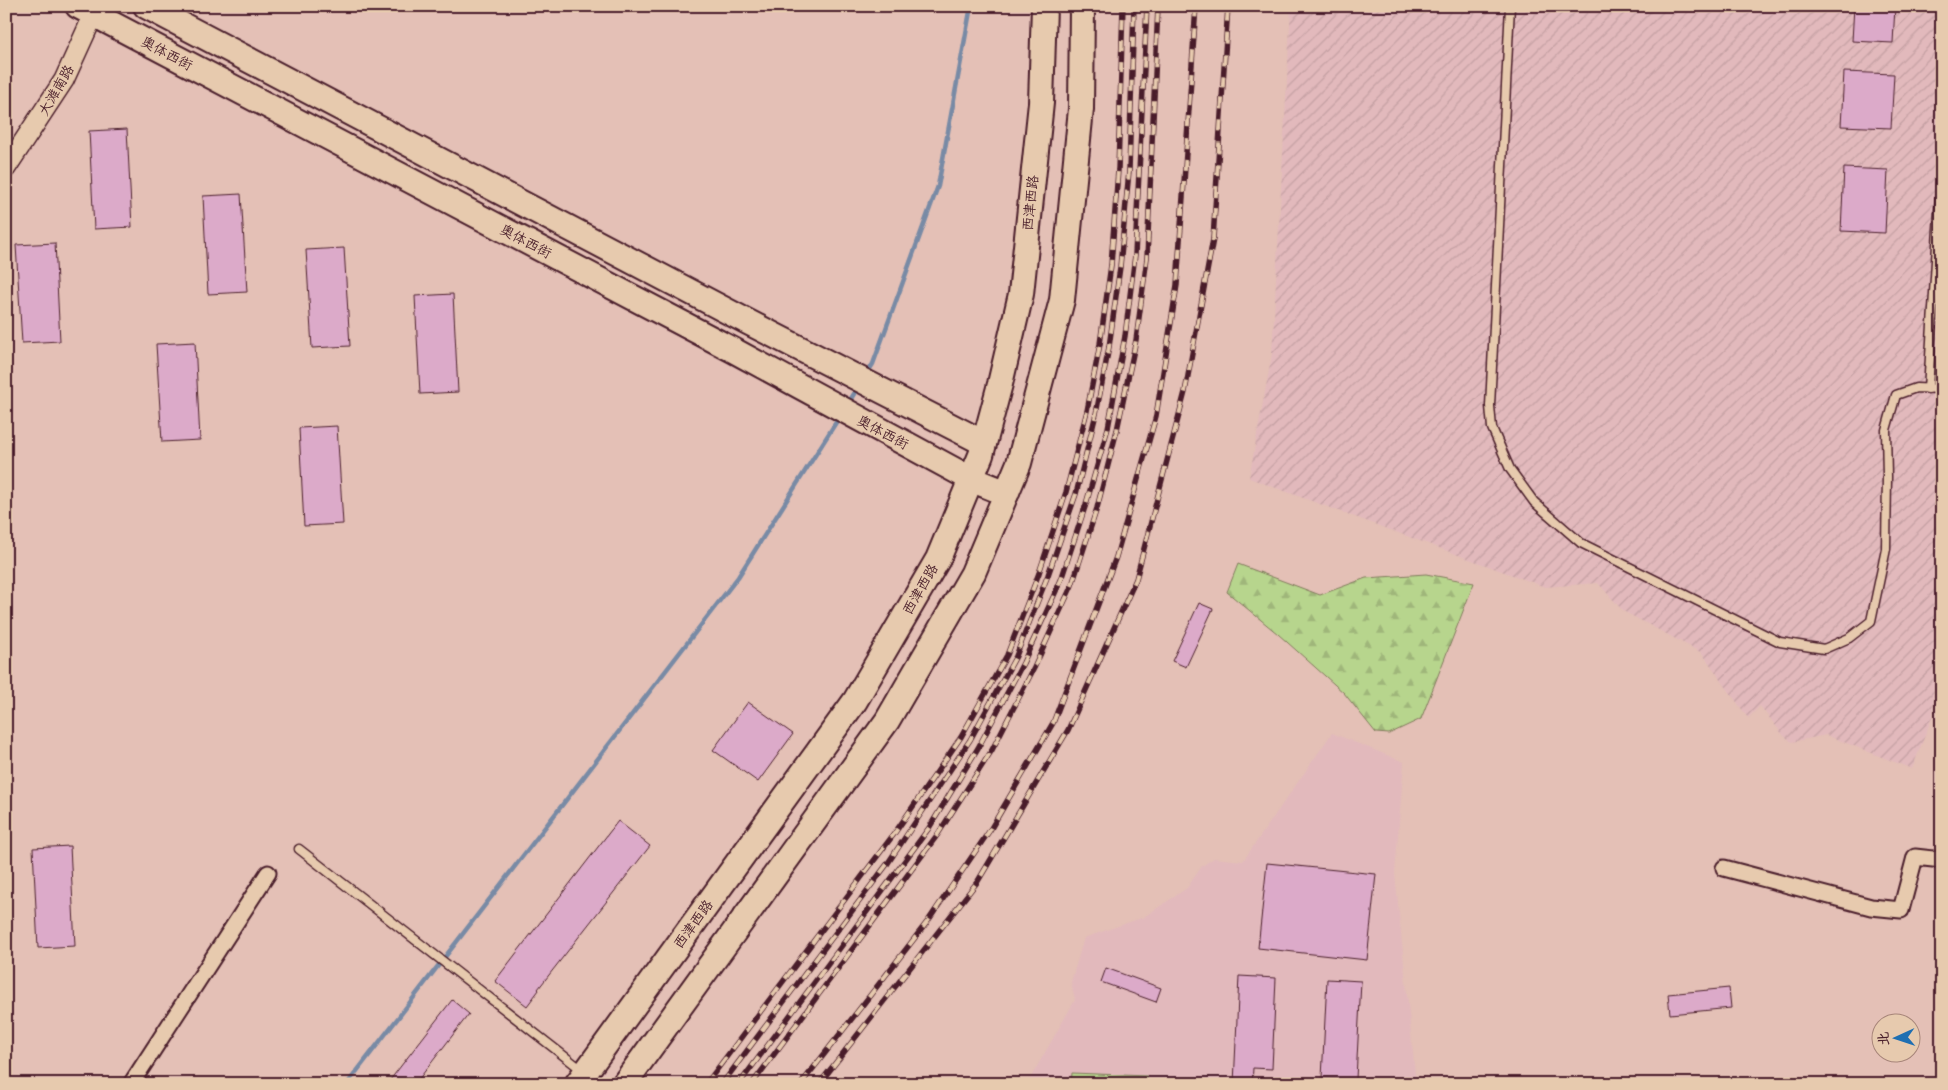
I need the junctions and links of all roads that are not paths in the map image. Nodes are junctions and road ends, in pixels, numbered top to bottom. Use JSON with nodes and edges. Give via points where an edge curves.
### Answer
{"nodes":[{"id":1,"x":146,"y":6,"type":"edge"},
{"id":2,"x":1044,"y":6,"type":"edge"},
{"id":3,"x":1082,"y":6,"type":"edge"},
{"id":4,"x":1510,"y":6,"type":"edge"},
{"id":5,"x":90,"y":9,"type":"edge"},
{"id":6,"x":1942,"y":165,"type":"edge"},
{"id":7,"x":6,"y":168,"type":"edge"},
{"id":8,"x":1928,"y":389,"type":"junction"},
{"id":9,"x":1942,"y":389,"type":"edge"},
{"id":10,"x":984,"y":443,"type":"junction"},
{"id":11,"x":971,"y":479,"type":"junction"},
{"id":12,"x":1006,"y":493,"type":"junction"},
{"id":13,"x":299,"y":849,"type":"dead end"},
{"id":14,"x":1942,"y":860,"type":"edge"},
{"id":15,"x":1724,"y":868,"type":"dead end"},
{"id":16,"x":268,"y":873,"type":"dead end"},
{"id":17,"x":587,"y":1080,"type":"edge"},
{"id":18,"x":132,"y":1084,"type":"edge"},
{"id":19,"x":624,"y":1084,"type":"edge"}],
"edges":[{"from":1,"to":10,"type":"main road"},
{"from":2,"to":10,"type":"main road","name":"西津西路","via":[[1041,103],[1021,294]]},
{"from":3,"to":12,"type":"main road","via":[[1080,109],[1062,300],[1019,463]]},
{"from":4,"to":8,"type":"lane","via":[[1490,406],[1492,428],[1510,469],[1534,502],[1581,543],[1780,642],[1824,648],[1849,638],[1871,621],[1886,549],[1886,430],[1896,394],[1916,388]]},
{"from":5,"to":7,"type":"street","name":"大滩南路","via":[[64,80]]},
{"from":5,"to":11,"type":"main road","name":"奥体西街"},
{"from":6,"to":8,"type":"lane"},
{"from":8,"to":9,"type":"lane"},
{"from":10,"to":11,"type":"main road","name":"西津西路"},
{"from":11,"to":12,"type":"highway"},
{"from":11,"to":17,"type":"main road","name":"西津西路","via":[[938,559],[855,701]]},
{"from":12,"to":19,"type":"main road","via":[[973,573],[887,722]]},
{"from":13,"to":17,"type":"lane","via":[[427,948]]},
{"from":14,"to":15,"type":"street","via":[[1916,857],[1901,910],[1871,907]]},
{"from":16,"to":18,"type":"street"}]}
